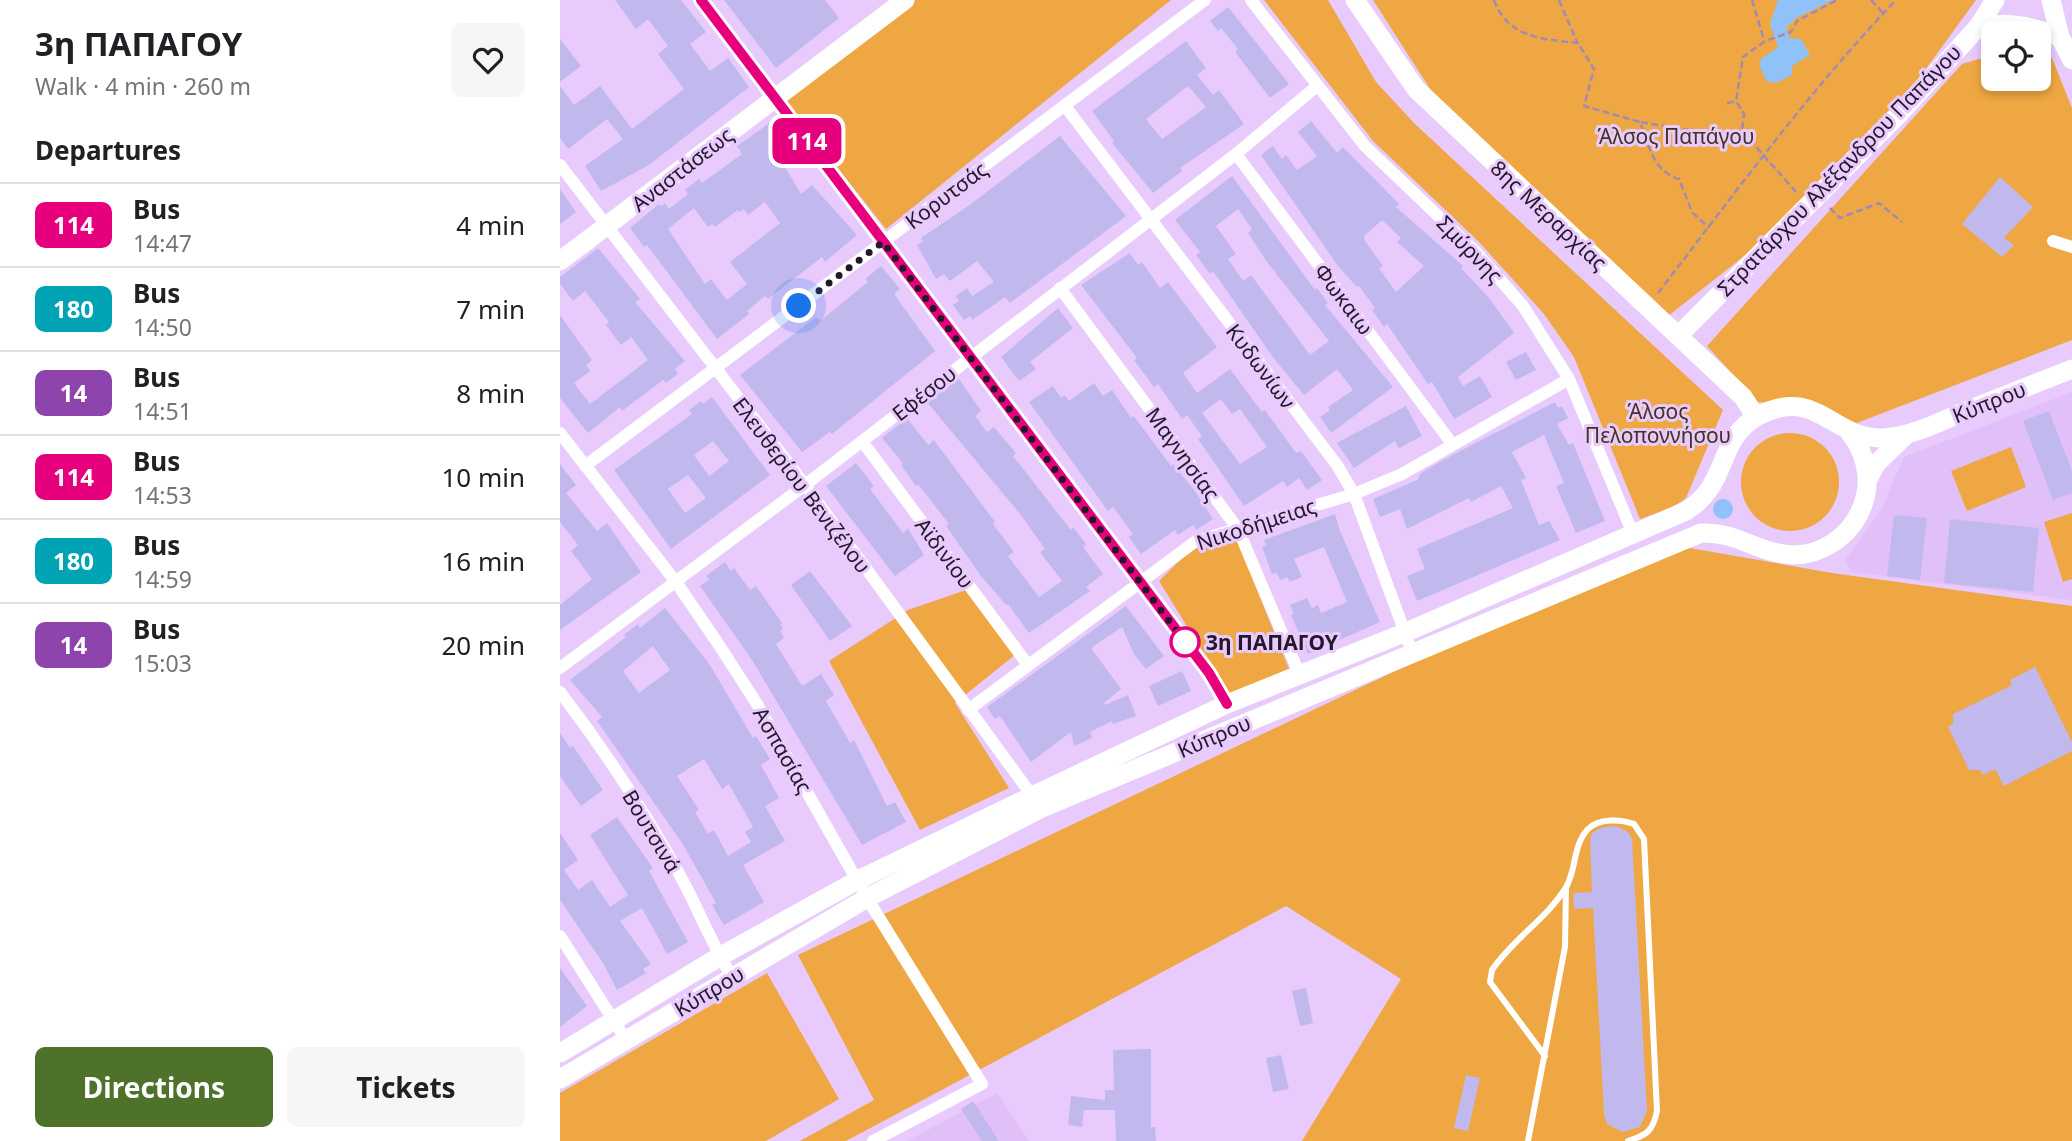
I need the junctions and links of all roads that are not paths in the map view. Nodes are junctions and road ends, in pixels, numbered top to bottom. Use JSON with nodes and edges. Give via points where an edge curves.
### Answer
{"nodes":[{"id":1,"x":701,"y":0,"type":"edge"},
{"id":2,"x":905,"y":0,"type":"edge"},
{"id":3,"x":1205,"y":0,"type":"edge"},
{"id":4,"x":1251,"y":0,"type":"edge"},
{"id":5,"x":1355,"y":0,"type":"edge"},
{"id":6,"x":1995,"y":0,"type":"edge"},
{"id":7,"x":2051,"y":0,"type":"edge"},
{"id":8,"x":1978,"y":27,"type":"junction"},
{"id":9,"x":2060,"y":37,"type":"junction"},
{"id":10,"x":2072,"y":60,"type":"edge"},
{"id":11,"x":1317,"y":86,"type":"junction"},
{"id":12,"x":774,"y":98,"type":"junction"},
{"id":13,"x":1065,"y":106,"type":"junction"},
{"id":14,"x":1236,"y":154,"type":"junction"},
{"id":15,"x":560,"y":165,"type":"edge"},
{"id":16,"x":1149,"y":219,"type":"junction"},
{"id":17,"x":607,"y":226,"type":"junction"},
{"id":18,"x":2053,"y":241,"type":"dead end"},
{"id":19,"x":883,"y":242,"type":"junction"},
{"id":20,"x":2072,"y":247,"type":"edge"},
{"id":21,"x":560,"y":261,"type":"edge"},
{"id":22,"x":1060,"y":288,"type":"junction"},
{"id":23,"x":1678,"y":336,"type":"junction"},
{"id":24,"x":971,"y":356,"type":"junction"},
{"id":25,"x":714,"y":369,"type":"junction"},
{"id":26,"x":2072,"y":369,"type":"edge"},
{"id":27,"x":1569,"y":379,"type":"junction"},
{"id":28,"x":1756,"y":417,"type":"junction"},
{"id":29,"x":1849,"y":432,"type":"junction"},
{"id":30,"x":560,"y":433,"type":"edge"},
{"id":31,"x":1906,"y":435,"type":"junction"},
{"id":32,"x":862,"y":442,"type":"junction"},
{"id":33,"x":1453,"y":445,"type":"junction"},
{"id":34,"x":585,"y":466,"type":"junction"},
{"id":35,"x":1867,"y":481,"type":"junction"},
{"id":36,"x":805,"y":485,"type":"junction"},
{"id":37,"x":1354,"y":494,"type":"junction"},
{"id":38,"x":1238,"y":529,"type":"junction"},
{"id":39,"x":1633,"y":534,"type":"junction"},
{"id":40,"x":1139,"y":581,"type":"junction"},
{"id":41,"x":676,"y":582,"type":"junction"},
{"id":42,"x":1404,"y":633,"type":"junction"},
{"id":43,"x":1412,"y":652,"type":"junction"},
{"id":44,"x":1028,"y":665,"type":"junction"},
{"id":45,"x":560,"y":668,"type":"edge"},
{"id":46,"x":1299,"y":673,"type":"junction"},
{"id":47,"x":560,"y":692,"type":"edge"},
{"id":48,"x":1227,"y":704,"type":"junction"},
{"id":49,"x":968,"y":710,"type":"junction"},
{"id":50,"x":1237,"y":727,"type":"junction"},
{"id":51,"x":1037,"y":802,"type":"junction"},
{"id":52,"x":858,"y":880,"type":"junction"},
{"id":53,"x":1566,"y":888,"type":"junction"},
{"id":54,"x":867,"y":898,"type":"junction"},
{"id":55,"x":560,"y":936,"type":"edge"},
{"id":56,"x":719,"y":957,"type":"junction"},
{"id":57,"x":732,"y":977,"type":"junction"},
{"id":58,"x":614,"y":1020,"type":"junction"},
{"id":59,"x":626,"y":1040,"type":"junction"},
{"id":60,"x":560,"y":1053,"type":"edge"},
{"id":61,"x":1545,"y":1056,"type":"junction"},
{"id":62,"x":561,"y":1077,"type":"edge"},
{"id":63,"x":873,"y":1141,"type":"edge"},
{"id":64,"x":1528,"y":1141,"type":"edge"},
{"id":65,"x":1629,"y":1141,"type":"edge"}],
"edges":[{"from":1,"to":12,"type":"street"},
{"from":2,"to":12,"type":"street","name":"Αναστάσεως"},
{"from":3,"to":13,"type":"street","name":"Κορυτσάς"},
{"from":4,"to":11,"type":"street","name":"Σμύρνης"},
{"from":5,"to":23,"type":"street","name":"8ης Μεραρχίας","via":[[1416,89]]},
{"from":6,"to":8,"type":"street","name":"Στρατάρχου Αλέξανδρου Παπάγου"},
{"from":7,"to":9,"type":"street"},
{"from":8,"to":9,"type":"street","via":[[2003,22]]},
{"from":8,"to":23,"type":"street","name":"Στρατάρχου Αλέξανδρου Παπάγου","via":[[1900,113]]},
{"from":9,"to":10,"type":"street"},
{"from":11,"to":14,"type":"street","name":"Εφέσου"},
{"from":11,"to":27,"type":"street","name":"Σμύρνης","via":[[1365,146],[1476,253],[1523,306]]},
{"from":12,"to":17,"type":"street","name":"Αναστάσεως"},
{"from":12,"to":19,"type":"street"},
{"from":13,"to":16,"type":"street","name":"Κυδωνίων"},
{"from":13,"to":19,"type":"street","name":"Κορυτσάς"},
{"from":14,"to":16,"type":"street","name":"Εφέσου"},
{"from":14,"to":33,"type":"street","name":"Φωκαιω"},
{"from":15,"to":17,"type":"street","name":"Ελευθερίου Βενιζέλου"},
{"from":16,"to":22,"type":"street","name":"Εφέσου"},
{"from":16,"to":37,"type":"street","name":"Κυδωνίων","via":[[1337,465]]},
{"from":17,"to":21,"type":"street","name":"Αναστάσεως"},
{"from":17,"to":25,"type":"street","name":"Ελευθερίου Βενιζέλου"},
{"from":18,"to":20,"type":"street"},
{"from":19,"to":24,"type":"street"},
{"from":19,"to":25,"type":"street","name":"Κορυτσάς"},
{"from":22,"to":24,"type":"street","name":"Εφέσου"},
{"from":22,"to":38,"type":"street","name":"Μαγνησίας"},
{"from":23,"to":28,"type":"street","name":"8ης Μεραρχίας","via":[[1743,397]]},
{"from":24,"to":32,"type":"street","name":"Εφέσου"},
{"from":24,"to":40,"type":"street"},
{"from":25,"to":34,"type":"street","name":"Κορυτσάς"},
{"from":25,"to":36,"type":"street","name":"Ελευθερίου Βενιζέλου"},
{"from":26,"to":31,"type":"street","name":"Κύπρου"},
{"from":27,"to":33,"type":"street","name":"Νικοδήμειας"},
{"from":27,"to":39,"type":"street","name":"Σμύρνης"},
{"from":28,"to":29,"type":"street","name":"Κύπρου","via":[[1783,408],[1810,409]]},
{"from":28,"to":39,"type":"street","name":"Κύπρου","via":[[1729,444],[1708,495],[1686,511]]},
{"from":29,"to":31,"type":"street","name":"Κύπρου","via":[[1882,438]]},
{"from":29,"to":35,"type":"street","name":"Κύπρου","via":[[1861,451]]},
{"from":30,"to":34,"type":"street","name":"Ασπασίας"},
{"from":31,"to":35,"type":"street","name":"Κύπρου","via":[[1876,464]]},
{"from":32,"to":36,"type":"street","name":"Εφέσου"},
{"from":32,"to":44,"type":"street","name":"Αϊδινίου"},
{"from":33,"to":37,"type":"street","name":"Νικοδήμειας"},
{"from":34,"to":41,"type":"street","name":"Ασπασίας"},
{"from":35,"to":43,"type":"street","name":"Κύπρου","via":[[1856,521],[1823,549],[1780,554],[1735,536],[1701,533]]},
{"from":36,"to":41,"type":"street","name":"Εφέσου"},
{"from":36,"to":49,"type":"street","name":"Ελευθερίου Βενιζέλου"},
{"from":37,"to":38,"type":"street","name":"Νικοδήμειας"},
{"from":37,"to":42,"type":"street","name":"Κυδωνίων"},
{"from":38,"to":40,"type":"street","name":"Νικοδήμειας","via":[[1196,541]]},
{"from":38,"to":46,"type":"street","name":"Μαγνησίας"},
{"from":39,"to":42,"type":"street","name":"Κύπρου"},
{"from":40,"to":44,"type":"street","name":"Νικοδήμειας"},
{"from":40,"to":48,"type":"street"},
{"from":41,"to":45,"type":"street","name":"Εφέσου"},
{"from":41,"to":52,"type":"street","name":"Ασπασίας","via":[[757,704]]},
{"from":42,"to":43,"type":"street","name":"Κυδωνίων"},
{"from":42,"to":46,"type":"street","name":"Κύπρου"},
{"from":43,"to":50,"type":"street","name":"Κύπρου"},
{"from":44,"to":49,"type":"street","name":"Νικοδήμειας"},
{"from":46,"to":48,"type":"street","name":"Κύπρου"},
{"from":47,"to":56,"type":"street","name":"Βουτσινά","via":[[601,745],[648,823]]},
{"from":48,"to":50,"type":"street"},
{"from":48,"to":51,"type":"street","name":"Κύπρου"},
{"from":49,"to":51,"type":"street","name":"Ελευθερίου Βενιζέλου"},
{"from":50,"to":51,"type":"street","name":"Κύπρου"},
{"from":51,"to":52,"type":"street","name":"Κύπρου"},
{"from":51,"to":54,"type":"street","name":"Κύπρου"},
{"from":52,"to":54,"type":"street","name":"Ασπασίας"},
{"from":52,"to":56,"type":"street","name":"Κύπρου"},
{"from":53,"to":61,"type":"lane","via":[[1565,947]]},
{"from":53,"to":61,"type":"lane","via":[[1495,964],[1489,977]]},
{"from":53,"to":65,"type":"lane","via":[[1576,850],[1588,829],[1612,821],[1634,824],[1644,839],[1657,1111],[1654,1126],[1646,1135]]},
{"from":54,"to":57,"type":"street","name":"Κύπρου"},
{"from":54,"to":63,"type":"street","name":"Ασπασίας","via":[[982,1084]]},
{"from":55,"to":58,"type":"street"},
{"from":56,"to":57,"type":"street","name":"Βουτσινά"},
{"from":56,"to":58,"type":"street","name":"Κύπρου"},
{"from":57,"to":59,"type":"street","name":"Κύπρου"},
{"from":58,"to":59,"type":"street"},
{"from":58,"to":60,"type":"street","name":"Κύπρου"},
{"from":59,"to":62,"type":"street","name":"Κύπρου"},
{"from":61,"to":64,"type":"lane"}]}
